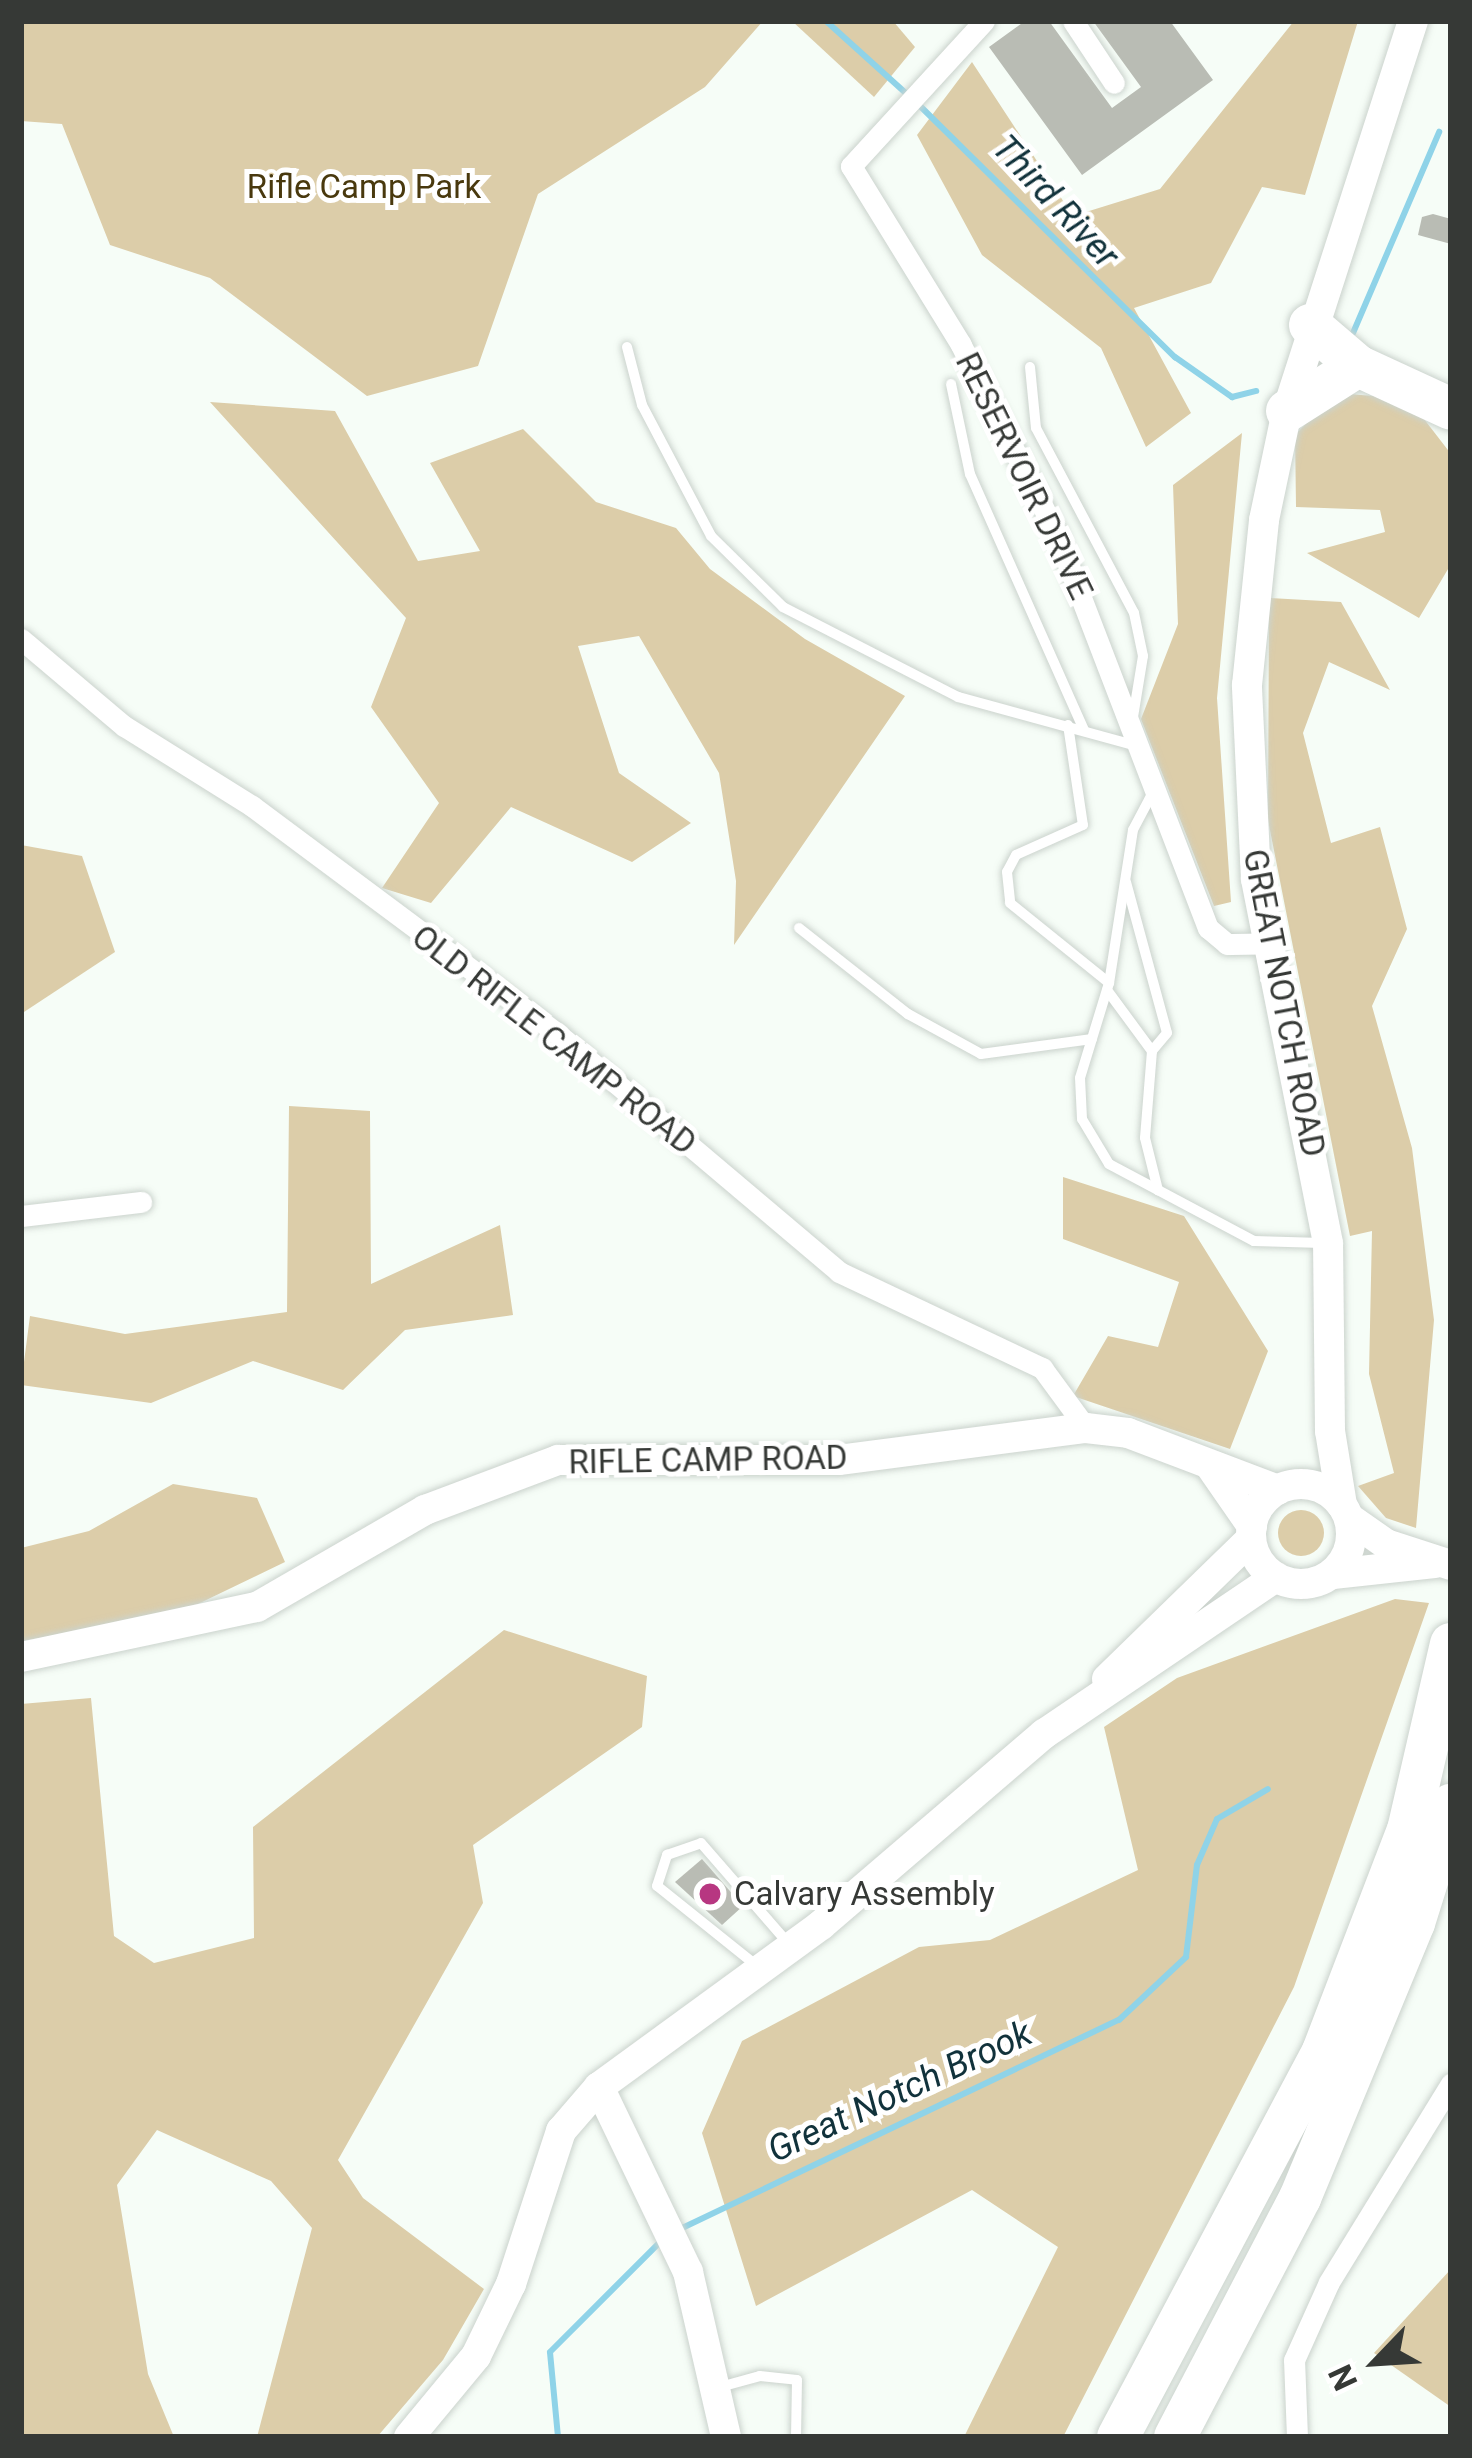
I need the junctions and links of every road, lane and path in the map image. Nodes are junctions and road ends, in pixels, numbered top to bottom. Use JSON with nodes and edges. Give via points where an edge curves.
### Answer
{"nodes":[{"id":1,"x":984,"y":21,"type":"edge"},
{"id":2,"x":1072,"y":21,"type":"edge"},
{"id":3,"x":1413,"y":21,"type":"edge"},
{"id":4,"x":1114,"y":83,"type":"dead end"},
{"id":5,"x":1310,"y":326,"type":"junction"},
{"id":6,"x":627,"y":347,"type":"dead end"},
{"id":7,"x":1030,"y":367,"type":"dead end"},
{"id":8,"x":1358,"y":367,"type":"junction"},
{"id":9,"x":951,"y":384,"type":"dead end"},
{"id":10,"x":1451,"y":409,"type":"edge"},
{"id":11,"x":1287,"y":411,"type":"junction"},
{"id":12,"x":21,"y":639,"type":"edge"},
{"id":13,"x":1132,"y":717,"type":"junction"},
{"id":14,"x":1067,"y":725,"type":"junction"},
{"id":15,"x":1084,"y":730,"type":"junction"},
{"id":16,"x":1143,"y":748,"type":"junction"},
{"id":17,"x":1155,"y":789,"type":"junction"},
{"id":18,"x":1125,"y":880,"type":"junction"},
{"id":19,"x":799,"y":928,"type":"dead end"},
{"id":20,"x":1266,"y":943,"type":"junction"},
{"id":21,"x":1108,"y":987,"type":"junction"},
{"id":22,"x":1092,"y":1039,"type":"junction"},
{"id":23,"x":1152,"y":1051,"type":"junction"},
{"id":24,"x":1157,"y":1190,"type":"junction"},
{"id":25,"x":140,"y":1202,"type":"dead end"},
{"id":26,"x":21,"y":1216,"type":"edge"},
{"id":27,"x":1328,"y":1243,"type":"junction"},
{"id":28,"x":1086,"y":1428,"type":"junction"},
{"id":29,"x":1330,"y":1431,"type":"junction"},
{"id":30,"x":1211,"y":1467,"type":"junction"},
{"id":31,"x":1284,"y":1487,"type":"junction"},
{"id":32,"x":1345,"y":1511,"type":"junction"},
{"id":33,"x":1252,"y":1533,"type":"junction"},
{"id":34,"x":1442,"y":1564,"type":"edge"},
{"id":35,"x":1333,"y":1574,"type":"junction"},
{"id":36,"x":1276,"y":1577,"type":"junction"},
{"id":37,"x":1451,"y":1644,"type":"edge"},
{"id":38,"x":21,"y":1658,"type":"edge"},
{"id":39,"x":1078,"y":1710,"type":"junction"},
{"id":40,"x":1451,"y":1804,"type":"edge"},
{"id":41,"x":1451,"y":1889,"type":"edge"},
{"id":42,"x":1414,"y":1923,"type":"junction"},
{"id":43,"x":790,"y":1946,"type":"junction"},
{"id":44,"x":759,"y":1966,"type":"junction"},
{"id":45,"x":598,"y":2086,"type":"junction"},
{"id":46,"x":1448,"y":2097,"type":"edge"},
{"id":47,"x":720,"y":2387,"type":"junction"},
{"id":48,"x":409,"y":2437,"type":"edge"},
{"id":49,"x":726,"y":2437,"type":"edge"},
{"id":50,"x":796,"y":2437,"type":"edge"},
{"id":51,"x":1118,"y":2437,"type":"edge"},
{"id":52,"x":1175,"y":2437,"type":"edge"},
{"id":53,"x":1297,"y":2437,"type":"edge"}],
"edges":[{"from":1,"to":13,"type":"street","name":"RESERVOIR DRIVE","via":[[851,166],[977,376]]},
{"from":2,"to":4,"type":"street"},
{"from":3,"to":5,"type":"street","name":"GREAT NOTCH ROAD"},
{"from":5,"to":8,"type":"highway"},
{"from":5,"to":11,"type":"street","name":"GREAT NOTCH ROAD"},
{"from":6,"to":14,"type":"lane","via":[[642,405],[728,561],[783,607],[875,657],[958,697]]},
{"from":7,"to":13,"type":"lane","via":[[1036,428],[1134,613],[1143,656]]},
{"from":8,"to":10,"type":"highway"},
{"from":8,"to":11,"type":"highway"},
{"from":9,"to":15,"type":"lane","via":[[970,474]]},
{"from":11,"to":20,"type":"street","name":"GREAT NOTCH ROAD","via":[[1264,520],[1247,685]]},
{"from":12,"to":28,"type":"street","name":"OLD RIFLE CAMP ROAD","via":[[124,726],[252,806],[569,1043],[838,1272],[1042,1368]]},
{"from":13,"to":16,"type":"street","name":"RESERVOIR DRIVE"},
{"from":14,"to":15,"type":"lane"},
{"from":14,"to":21,"type":"lane","via":[[1083,825],[1016,855],[1006,872],[1010,903]]},
{"from":15,"to":16,"type":"lane"},
{"from":16,"to":17,"type":"street","name":"RESERVOIR DRIVE"},
{"from":17,"to":18,"type":"lane","via":[[1132,830]]},
{"from":17,"to":20,"type":"street","name":"RESERVOIR DRIVE","via":[[1212,934],[1237,946]]},
{"from":18,"to":21,"type":"lane"},
{"from":18,"to":23,"type":"lane","via":[[1167,1033]]},
{"from":19,"to":22,"type":"lane","via":[[908,1014],[980,1054]]},
{"from":20,"to":27,"type":"street","name":"GREAT NOTCH ROAD"},
{"from":21,"to":22,"type":"lane"},
{"from":21,"to":23,"type":"lane"},
{"from":22,"to":24,"type":"lane","via":[[1082,1119],[1109,1164]]},
{"from":23,"to":24,"type":"lane","via":[[1145,1138]]},
{"from":24,"to":27,"type":"lane","via":[[1254,1240]]},
{"from":25,"to":26,"type":"street"},
{"from":27,"to":29,"type":"street","name":"GREAT NOTCH ROAD"},
{"from":28,"to":30,"type":"street","name":"RIFLE CAMP ROAD","via":[[1128,1433]]},
{"from":28,"to":38,"type":"street","name":"RIFLE CAMP ROAD","via":[[839,1460],[558,1460],[425,1510],[257,1607]]},
{"from":29,"to":31,"type":"street"},
{"from":29,"to":32,"type":"street","name":"GREAT NOTCH ROAD"},
{"from":30,"to":31,"type":"street","name":"RIFLE CAMP ROAD"},
{"from":30,"to":33,"type":"street"},
{"from":31,"to":32,"type":"street","via":[[1319,1487]]},
{"from":31,"to":33,"type":"street"},
{"from":32,"to":34,"type":"street"},
{"from":32,"to":35,"type":"street","via":[[1351,1544]]},
{"from":33,"to":36,"type":"street"},
{"from":33,"to":39,"type":"street"},
{"from":34,"to":35,"type":"street"},
{"from":35,"to":36,"type":"street","via":[[1299,1585]]},
{"from":36,"to":39,"type":"street"},
{"from":37,"to":51,"type":"highway","via":[[1408,1830],[1323,2051]]},
{"from":39,"to":43,"type":"street"},
{"from":40,"to":42,"type":"highway"},
{"from":41,"to":42,"type":"highway"},
{"from":42,"to":52,"type":"highway","via":[[1300,2198]]},
{"from":43,"to":44,"type":"street"},
{"from":43,"to":44,"type":"lane","via":[[701,1843],[667,1855],[657,1886]]},
{"from":44,"to":45,"type":"street"},
{"from":45,"to":47,"type":"street","via":[[688,2272]]},
{"from":45,"to":48,"type":"street","via":[[561,2131],[511,2284],[476,2356]]},
{"from":46,"to":53,"type":"street","via":[[1329,2282],[1294,2360]]},
{"from":47,"to":49,"type":"street"},
{"from":47,"to":50,"type":"lane","via":[[797,2380]]}]}
